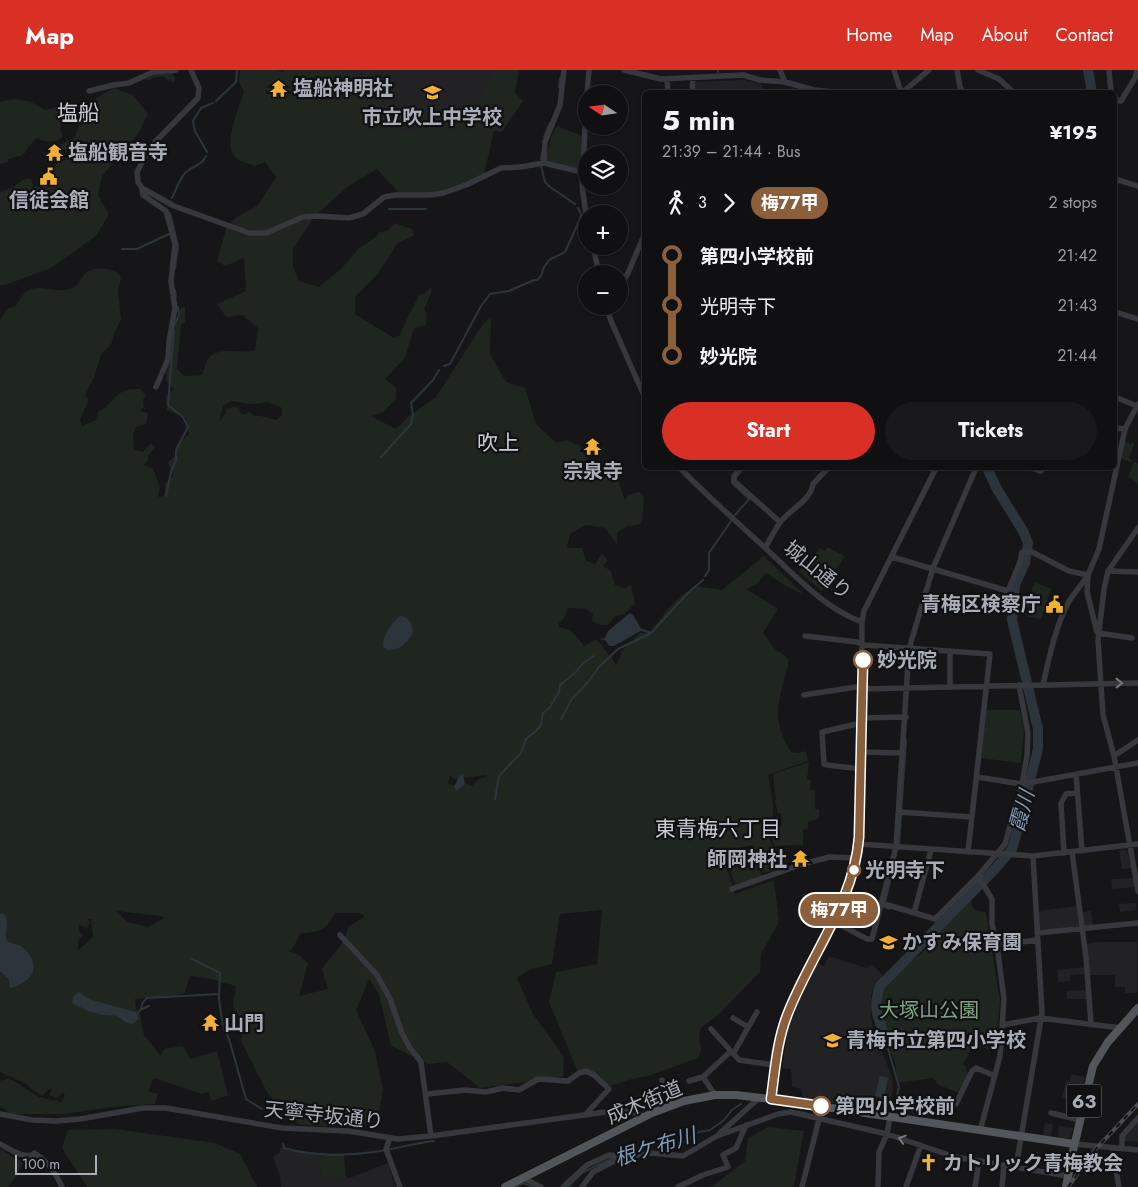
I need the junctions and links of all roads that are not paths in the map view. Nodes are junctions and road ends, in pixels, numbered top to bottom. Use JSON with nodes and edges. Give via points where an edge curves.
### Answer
{"nodes":[{"id":1,"x":176,"y":70,"type":"edge"},
{"id":2,"x":191,"y":70,"type":"edge"},
{"id":3,"x":564,"y":70,"type":"edge"},
{"id":4,"x":588,"y":70,"type":"edge"},
{"id":5,"x":624,"y":70,"type":"edge"},
{"id":6,"x":780,"y":70,"type":"edge"},
{"id":7,"x":894,"y":70,"type":"edge"},
{"id":8,"x":928,"y":70,"type":"edge"},
{"id":9,"x":957,"y":70,"type":"edge"},
{"id":10,"x":978,"y":70,"type":"edge"},
{"id":11,"x":1109,"y":70,"type":"edge"},
{"id":12,"x":1137,"y":70,"type":"edge"},
{"id":13,"x":732,"y":73,"type":"edge"},
{"id":14,"x":744,"y":73,"type":"edge"},
{"id":15,"x":693,"y":78,"type":"junction"},
{"id":16,"x":667,"y":79,"type":"junction"},
{"id":17,"x":785,"y":82,"type":"junction"},
{"id":18,"x":587,"y":85,"type":"edge"},
{"id":19,"x":668,"y":90,"type":"edge"},
{"id":20,"x":692,"y":90,"type":"edge"},
{"id":21,"x":808,"y":90,"type":"edge"},
{"id":22,"x":901,"y":90,"type":"edge"},
{"id":23,"x":904,"y":90,"type":"edge"},
{"id":24,"x":962,"y":90,"type":"edge"},
{"id":25,"x":1012,"y":90,"type":"edge"},
{"id":26,"x":1111,"y":90,"type":"edge"},
{"id":27,"x":89,"y":91,"type":"dead end"},
{"id":28,"x":1117,"y":100,"type":"edge"},
{"id":29,"x":544,"y":163,"type":"junction"},
{"id":30,"x":578,"y":171,"type":"edge"},
{"id":31,"x":1117,"y":180,"type":"edge"},
{"id":32,"x":1138,"y":186,"type":"edge"},
{"id":33,"x":142,"y":188,"type":"junction"},
{"id":34,"x":642,"y":240,"type":"edge"},
{"id":35,"x":628,"y":273,"type":"edge"},
{"id":36,"x":1117,"y":313,"type":"edge"},
{"id":37,"x":610,"y":315,"type":"edge"},
{"id":38,"x":1138,"y":319,"type":"edge"},
{"id":39,"x":156,"y":387,"type":"dead end"},
{"id":40,"x":642,"y":391,"type":"edge"},
{"id":41,"x":1117,"y":398,"type":"edge"},
{"id":42,"x":1138,"y":405,"type":"edge"},
{"id":43,"x":1117,"y":428,"type":"edge"},
{"id":44,"x":1125,"y":429,"type":"junction"},
{"id":45,"x":1117,"y":466,"type":"edge"},
{"id":46,"x":682,"y":470,"type":"edge"},
{"id":47,"x":739,"y":470,"type":"edge"},
{"id":48,"x":826,"y":470,"type":"edge"},
{"id":49,"x":935,"y":470,"type":"edge"},
{"id":50,"x":975,"y":470,"type":"edge"},
{"id":51,"x":1116,"y":470,"type":"edge"},
{"id":52,"x":780,"y":522,"type":"junction"},
{"id":53,"x":1138,"y":528,"type":"edge"},
{"id":54,"x":765,"y":548,"type":"junction"},
{"id":55,"x":892,"y":557,"type":"junction"},
{"id":56,"x":933,"y":568,"type":"junction"},
{"id":57,"x":1108,"y":571,"type":"junction"},
{"id":58,"x":1138,"y":572,"type":"edge"},
{"id":59,"x":1088,"y":575,"type":"junction"},
{"id":60,"x":862,"y":622,"type":"junction"},
{"id":61,"x":1099,"y":635,"type":"junction"},
{"id":62,"x":805,"y":636,"type":"dead end"},
{"id":63,"x":1132,"y":638,"type":"dead end"},
{"id":64,"x":863,"y":645,"type":"junction"},
{"id":65,"x":909,"y":649,"type":"junction"},
{"id":66,"x":950,"y":651,"type":"junction"},
{"id":67,"x":1138,"y":682,"type":"edge"},
{"id":68,"x":1100,"y":683,"type":"junction"},
{"id":69,"x":1020,"y":685,"type":"junction"},
{"id":70,"x":1043,"y":685,"type":"junction"},
{"id":71,"x":987,"y":686,"type":"junction"},
{"id":72,"x":950,"y":687,"type":"junction"},
{"id":73,"x":907,"y":688,"type":"junction"},
{"id":74,"x":862,"y":689,"type":"junction"},
{"id":75,"x":804,"y":695,"type":"dead end"},
{"id":76,"x":906,"y":717,"type":"junction"},
{"id":77,"x":862,"y":721,"type":"junction"},
{"id":78,"x":1138,"y":740,"type":"edge"},
{"id":79,"x":861,"y":752,"type":"junction"},
{"id":80,"x":903,"y":753,"type":"junction"},
{"id":81,"x":1114,"y":756,"type":"junction"},
{"id":82,"x":1138,"y":763,"type":"edge"},
{"id":83,"x":1116,"y":767,"type":"junction"},
{"id":84,"x":861,"y":769,"type":"junction"},
{"id":85,"x":1076,"y":774,"type":"junction"},
{"id":86,"x":977,"y":777,"type":"junction"},
{"id":87,"x":1023,"y":783,"type":"junction"},
{"id":88,"x":1077,"y":793,"type":"junction"},
{"id":89,"x":901,"y":812,"type":"junction"},
{"id":90,"x":972,"y":817,"type":"junction"},
{"id":91,"x":859,"y":844,"type":"junction"},
{"id":92,"x":1138,"y":844,"type":"edge"},
{"id":93,"x":1129,"y":845,"type":"junction"},
{"id":94,"x":898,"y":847,"type":"junction"},
{"id":95,"x":931,"y":850,"type":"junction"},
{"id":96,"x":1082,"y":851,"type":"junction"},
{"id":97,"x":968,"y":852,"type":"junction"},
{"id":98,"x":1072,"y":852,"type":"junction"},
{"id":99,"x":1064,"y":853,"type":"junction"},
{"id":100,"x":1000,"y":854,"type":"junction"},
{"id":101,"x":1033,"y":856,"type":"junction"},
{"id":102,"x":857,"y":858,"type":"junction"},
{"id":103,"x":979,"y":877,"type":"junction"},
{"id":104,"x":732,"y":889,"type":"dead end"},
{"id":105,"x":1138,"y":891,"type":"edge"},
{"id":106,"x":883,"y":904,"type":"junction"},
{"id":107,"x":914,"y":913,"type":"junction"},
{"id":108,"x":833,"y":922,"type":"junction"},
{"id":109,"x":1138,"y":922,"type":"edge"},
{"id":110,"x":1082,"y":929,"type":"junction"},
{"id":111,"x":340,"y":934,"type":"dead end"},
{"id":112,"x":1037,"y":936,"type":"junction"},
{"id":113,"x":997,"y":945,"type":"junction"},
{"id":114,"x":1138,"y":1008,"type":"edge"},
{"id":115,"x":757,"y":1012,"type":"dead end"},
{"id":116,"x":733,"y":1018,"type":"dead end"},
{"id":117,"x":1040,"y":1018,"type":"junction"},
{"id":118,"x":1091,"y":1024,"type":"junction"},
{"id":119,"x":1003,"y":1025,"type":"junction"},
{"id":120,"x":748,"y":1026,"type":"junction"},
{"id":121,"x":1120,"y":1028,"type":"junction"},
{"id":122,"x":711,"y":1029,"type":"dead end"},
{"id":123,"x":732,"y":1053,"type":"junction"},
{"id":124,"x":775,"y":1066,"type":"junction"},
{"id":125,"x":995,"y":1076,"type":"junction"},
{"id":126,"x":703,"y":1077,"type":"junction"},
{"id":127,"x":662,"y":1080,"type":"dead end"},
{"id":128,"x":689,"y":1081,"type":"dead end"},
{"id":129,"x":427,"y":1094,"type":"junction"},
{"id":130,"x":715,"y":1095,"type":"junction"},
{"id":131,"x":759,"y":1098,"type":"junction"},
{"id":132,"x":771,"y":1099,"type":"junction"},
{"id":133,"x":672,"y":1104,"type":"junction"},
{"id":134,"x":956,"y":1104,"type":"dead end"},
{"id":135,"x":0,"y":1114,"type":"edge"},
{"id":136,"x":1051,"y":1114,"type":"dead end"},
{"id":137,"x":585,"y":1115,"type":"junction"},
{"id":138,"x":645,"y":1117,"type":"junction"},
{"id":139,"x":890,"y":1117,"type":"junction"},
{"id":140,"x":1138,"y":1118,"type":"edge"},
{"id":141,"x":819,"y":1119,"type":"junction"},
{"id":142,"x":1080,"y":1120,"type":"junction"},
{"id":143,"x":746,"y":1125,"type":"junction"},
{"id":144,"x":980,"y":1130,"type":"junction"},
{"id":145,"x":886,"y":1134,"type":"junction"},
{"id":146,"x":431,"y":1136,"type":"junction"},
{"id":147,"x":717,"y":1136,"type":"junction"},
{"id":148,"x":1021,"y":1136,"type":"junction"},
{"id":149,"x":390,"y":1138,"type":"junction"},
{"id":150,"x":0,"y":1144,"type":"edge"},
{"id":151,"x":1074,"y":1144,"type":"junction"},
{"id":152,"x":921,"y":1145,"type":"junction"},
{"id":153,"x":1112,"y":1148,"type":"junction"},
{"id":154,"x":1122,"y":1149,"type":"junction"},
{"id":155,"x":1138,"y":1150,"type":"edge"},
{"id":156,"x":622,"y":1157,"type":"junction"},
{"id":157,"x":979,"y":1161,"type":"junction"},
{"id":158,"x":1004,"y":1165,"type":"junction"},
{"id":159,"x":1016,"y":1167,"type":"junction"},
{"id":160,"x":523,"y":1178,"type":"junction"},
{"id":161,"x":1066,"y":1183,"type":"edge"},
{"id":162,"x":62,"y":1187,"type":"edge"},
{"id":163,"x":400,"y":1187,"type":"edge"},
{"id":164,"x":506,"y":1187,"type":"edge"},
{"id":165,"x":541,"y":1187,"type":"edge"},
{"id":166,"x":563,"y":1187,"type":"edge"},
{"id":167,"x":582,"y":1187,"type":"edge"},
{"id":168,"x":678,"y":1187,"type":"edge"},
{"id":169,"x":802,"y":1187,"type":"edge"},
{"id":170,"x":878,"y":1187,"type":"edge"},
{"id":171,"x":906,"y":1187,"type":"edge"},
{"id":172,"x":975,"y":1187,"type":"edge"},
{"id":173,"x":1002,"y":1187,"type":"edge"},
{"id":174,"x":1119,"y":1187,"type":"edge"}],
"edges":[{"from":1,"to":27,"type":"street","via":[[153,72],[129,83]]},
{"from":2,"to":33,"type":"street","via":[[199,95],[144,158],[136,175]]},
{"from":3,"to":29,"type":"street","via":[[560,105],[546,142]]},
{"from":4,"to":18,"type":"street"},
{"from":5,"to":16,"type":"street"},
{"from":6,"to":17,"type":"street"},
{"from":7,"to":22,"type":"street"},
{"from":8,"to":23,"type":"street"},
{"from":9,"to":24,"type":"street"},
{"from":10,"to":25,"type":"street","via":[[999,79]]},
{"from":11,"to":26,"type":"street"},
{"from":12,"to":28,"type":"street","via":[[1121,101]]},
{"from":13,"to":14,"type":"street"},
{"from":13,"to":15,"type":"street"},
{"from":14,"to":17,"type":"street","via":[[768,82]]},
{"from":15,"to":16,"type":"street"},
{"from":15,"to":20,"type":"street"},
{"from":16,"to":19,"type":"street"},
{"from":17,"to":21,"type":"street"},
{"from":29,"to":30,"type":"street"},
{"from":29,"to":33,"type":"street","via":[[501,168],[443,193],[384,197],[363,214],[349,218],[303,217],[266,234],[249,233],[178,208]]},
{"from":31,"to":32,"type":"street"},
{"from":33,"to":39,"type":"street","via":[[143,195],[166,211],[175,244],[171,281],[175,308],[168,359]]},
{"from":34,"to":35,"type":"street"},
{"from":36,"to":38,"type":"street"},
{"from":37,"to":40,"type":"street"},
{"from":41,"to":42,"type":"street"},
{"from":42,"to":44,"type":"street"},
{"from":43,"to":44,"type":"street"},
{"from":44,"to":45,"type":"street"},
{"from":46,"to":54,"type":"street","name":"城山通り"},
{"from":47,"to":52,"type":"street","via":[[734,481]]},
{"from":48,"to":52,"type":"street"},
{"from":49,"to":55,"type":"street"},
{"from":50,"to":56,"type":"street"},
{"from":51,"to":59,"type":"street","via":[[1099,549]]},
{"from":52,"to":54,"type":"street"},
{"from":53,"to":57,"type":"street"},
{"from":54,"to":60,"type":"street","name":"城山通り","via":[[822,599]]},
{"from":55,"to":56,"type":"street"},
{"from":55,"to":60,"type":"street","via":[[864,611]]},
{"from":56,"to":59,"type":"street","via":[[1008,591],[1023,552],[1032,552],[1070,571]]},
{"from":56,"to":65,"type":"street"},
{"from":57,"to":58,"type":"street"},
{"from":57,"to":61,"type":"street"},
{"from":59,"to":61,"type":"street","via":[[1087,592]]},
{"from":59,"to":70,"type":"street","via":[[1064,612]]},
{"from":60,"to":64,"type":"street","name":"城山通り"},
{"from":61,"to":63,"type":"street"},
{"from":61,"to":68,"type":"street"},
{"from":62,"to":64,"type":"street"},
{"from":64,"to":65,"type":"street"},
{"from":64,"to":74,"type":"street","name":"城山通り"},
{"from":65,"to":66,"type":"street"},
{"from":65,"to":73,"type":"street"},
{"from":66,"to":71,"type":"street","via":[[990,654]]},
{"from":66,"to":72,"type":"street"},
{"from":68,"to":67,"type":"street","one_way":true},
{"from":68,"to":70,"type":"street"},
{"from":68,"to":81,"type":"street","via":[[1103,715]]},
{"from":69,"to":70,"type":"street"},
{"from":69,"to":71,"type":"street"},
{"from":69,"to":87,"type":"street","via":[[1028,733]]},
{"from":71,"to":72,"type":"street"},
{"from":71,"to":86,"type":"street"},
{"from":72,"to":73,"type":"street"},
{"from":73,"to":74,"type":"street"},
{"from":73,"to":76,"type":"street"},
{"from":74,"to":75,"type":"street","via":[[856,687]]},
{"from":74,"to":77,"type":"street","name":"城山通り"},
{"from":76,"to":77,"type":"street"},
{"from":76,"to":80,"type":"street"},
{"from":77,"to":79,"type":"street","name":"城山通り"},
{"from":77,"to":84,"type":"street","via":[[822,732],[824,764]]},
{"from":78,"to":81,"type":"street"},
{"from":79,"to":80,"type":"street"},
{"from":79,"to":84,"type":"street","name":"城山通り"},
{"from":80,"to":89,"type":"street"},
{"from":81,"to":83,"type":"street"},
{"from":82,"to":83,"type":"street"},
{"from":83,"to":85,"type":"street"},
{"from":83,"to":93,"type":"street"},
{"from":84,"to":91,"type":"street","name":"城山通り"},
{"from":85,"to":87,"type":"street"},
{"from":85,"to":88,"type":"street"},
{"from":86,"to":87,"type":"street"},
{"from":86,"to":90,"type":"street"},
{"from":87,"to":100,"type":"street"},
{"from":88,"to":96,"type":"street"},
{"from":88,"to":99,"type":"street","via":[[1066,794],[1061,803]]},
{"from":89,"to":90,"type":"street"},
{"from":89,"to":94,"type":"street"},
{"from":90,"to":97,"type":"street"},
{"from":91,"to":94,"type":"street"},
{"from":91,"to":102,"type":"street","name":"城山通り"},
{"from":92,"to":93,"type":"street"},
{"from":93,"to":96,"type":"street"},
{"from":93,"to":105,"type":"street"},
{"from":94,"to":95,"type":"street"},
{"from":94,"to":106,"type":"street"},
{"from":95,"to":97,"type":"street"},
{"from":95,"to":107,"type":"street"},
{"from":96,"to":98,"type":"street"},
{"from":97,"to":100,"type":"street"},
{"from":98,"to":99,"type":"street"},
{"from":98,"to":110,"type":"street"},
{"from":99,"to":101,"type":"street"},
{"from":100,"to":101,"type":"street"},
{"from":100,"to":103,"type":"street"},
{"from":101,"to":112,"type":"street"},
{"from":102,"to":104,"type":"street","via":[[830,857]]},
{"from":102,"to":108,"type":"street","name":"城山通り","via":[[847,892]]},
{"from":103,"to":107,"type":"street","via":[[935,920]]},
{"from":103,"to":113,"type":"street","via":[[992,899],[991,914]]},
{"from":106,"to":107,"type":"street"},
{"from":106,"to":108,"type":"street","via":[[872,939]]},
{"from":108,"to":124,"type":"street","name":"城山通り","via":[[787,1014]]},
{"from":109,"to":110,"type":"street"},
{"from":110,"to":112,"type":"street"},
{"from":110,"to":118,"type":"street"},
{"from":111,"to":129,"type":"street","via":[[374,971],[386,990],[402,1033],[421,1062]]},
{"from":112,"to":113,"type":"street"},
{"from":112,"to":117,"type":"street"},
{"from":113,"to":119,"type":"street","via":[[1004,999]]},
{"from":114,"to":121,"type":"main road","number":"63"},
{"from":115,"to":120,"type":"street"},
{"from":116,"to":120,"type":"street"},
{"from":117,"to":118,"type":"street"},
{"from":117,"to":119,"type":"street"},
{"from":117,"to":148,"type":"street"},
{"from":118,"to":121,"type":"street"},
{"from":119,"to":125,"type":"street"},
{"from":120,"to":123,"type":"street"},
{"from":121,"to":142,"type":"main road","number":"63","via":[[1096,1060]]},
{"from":122,"to":123,"type":"street"},
{"from":123,"to":124,"type":"street","via":[[739,1060]]},
{"from":123,"to":126,"type":"street"},
{"from":124,"to":132,"type":"street","name":"城山通り"},
{"from":125,"to":134,"type":"street","via":[[976,1068]]},
{"from":125,"to":144,"type":"street"},
{"from":126,"to":128,"type":"street"},
{"from":126,"to":130,"type":"street"},
{"from":127,"to":133,"type":"street"},
{"from":129,"to":137,"type":"street","via":[[465,1090],[486,1092],[503,1088],[519,1090],[538,1079],[568,1081],[586,1071],[609,1089]]},
{"from":129,"to":146,"type":"street"},
{"from":130,"to":131,"type":"main road","name":"成木街道"},
{"from":130,"to":133,"type":"main road","name":"成木街道"},
{"from":131,"to":132,"type":"main road","name":"成木街道"},
{"from":131,"to":147,"type":"street"},
{"from":132,"to":139,"type":"main road","name":"成木街道"},
{"from":133,"to":138,"type":"main road","name":"成木街道"},
{"from":135,"to":149,"type":"street","name":"天寧寺坂通り","via":[[56,1121],[143,1108],[166,1108],[282,1128],[348,1131]]},
{"from":136,"to":142,"type":"street"},
{"from":137,"to":138,"type":"street","name":"天寧寺坂通り","via":[[620,1110]]},
{"from":137,"to":146,"type":"street","name":"天寧寺坂通り"},
{"from":138,"to":160,"type":"main road","name":"成木街道"},
{"from":139,"to":144,"type":"main road","name":"成木街道"},
{"from":139,"to":145,"type":"street"},
{"from":140,"to":154,"type":"street","via":[[1122,1136]]},
{"from":141,"to":143,"type":"street","via":[[791,1112]]},
{"from":141,"to":145,"type":"street"},
{"from":141,"to":169,"type":"street"},
{"from":142,"to":151,"type":"main road","number":"63"},
{"from":143,"to":147,"type":"street"},
{"from":143,"to":168,"type":"street","via":[[736,1148],[723,1155],[728,1167]]},
{"from":144,"to":148,"type":"main road","name":"成木街道"},
{"from":152,"to":145,"type":"street","one_way":true},
{"from":145,"to":170,"type":"street","via":[[879,1152]]},
{"from":146,"to":149,"type":"street","name":"天寧寺坂通り"},
{"from":147,"to":156,"type":"street","via":[[683,1156],[650,1153]]},
{"from":148,"to":151,"type":"main road","name":"成木街道"},
{"from":148,"to":159,"type":"street"},
{"from":149,"to":163,"type":"street","via":[[386,1149]]},
{"from":150,"to":162,"type":"street","via":[[44,1159]]},
{"from":151,"to":153,"type":"street"},
{"from":151,"to":161,"type":"main road"},
{"from":152,"to":157,"type":"street"},
{"from":152,"to":171,"type":"street"},
{"from":153,"to":154,"type":"street"},
{"from":153,"to":174,"type":"street"},
{"from":154,"to":155,"type":"street"},
{"from":156,"to":166,"type":"street","via":[[609,1155],[590,1163]]},
{"from":156,"to":167,"type":"street","via":[[593,1172]]},
{"from":157,"to":158,"type":"street"},
{"from":157,"to":172,"type":"street"},
{"from":158,"to":159,"type":"street"},
{"from":158,"to":173,"type":"street"},
{"from":159,"to":161,"type":"street"},
{"from":160,"to":164,"type":"main road","name":"成木街道"},
{"from":160,"to":165,"type":"street"}]}
